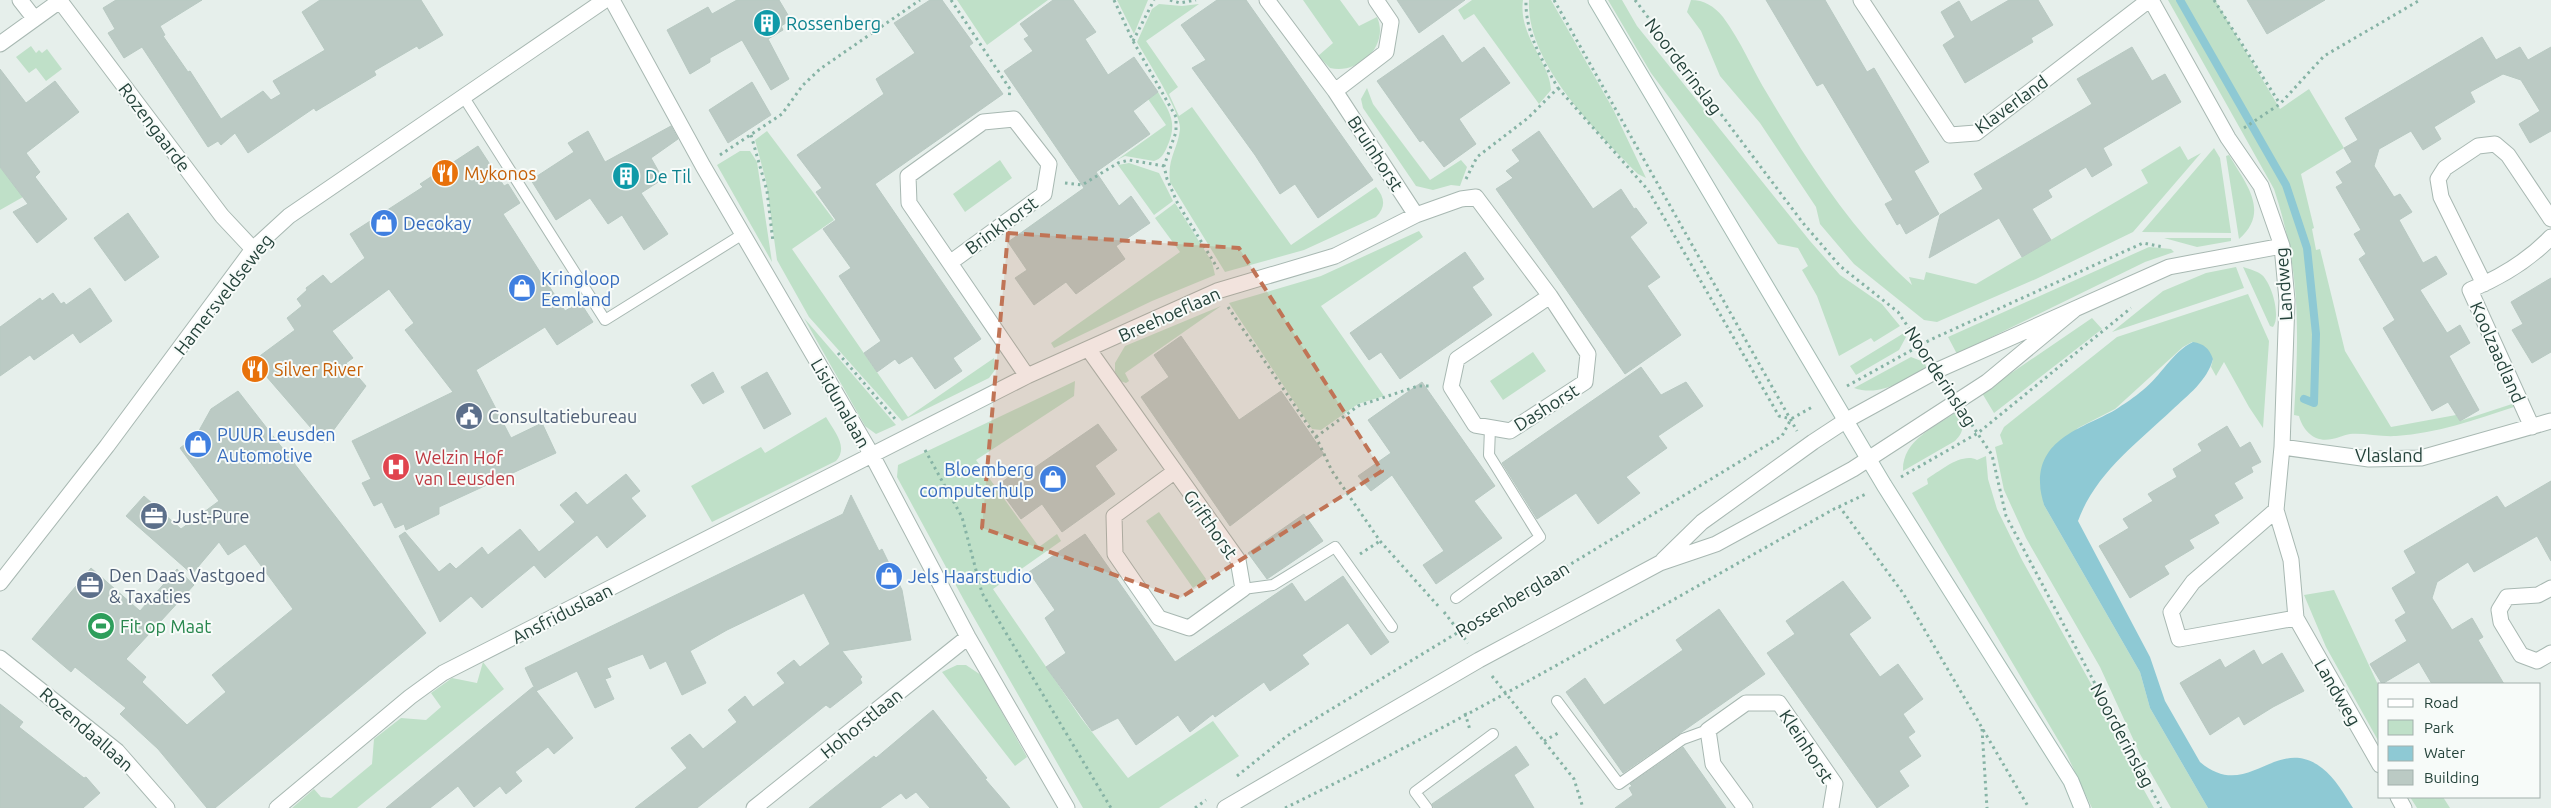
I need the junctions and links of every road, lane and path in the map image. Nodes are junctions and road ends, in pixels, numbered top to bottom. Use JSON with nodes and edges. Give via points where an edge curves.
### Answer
{"nodes":[{"id":1,"x":20,"y":0,"type":"edge"},
{"id":2,"x":60,"y":0,"type":"edge"},
{"id":3,"x":605,"y":0,"type":"edge"},
{"id":4,"x":612,"y":0,"type":"edge"},
{"id":5,"x":920,"y":0,"type":"edge"},
{"id":6,"x":951,"y":0,"type":"edge"},
{"id":7,"x":1114,"y":0,"type":"edge"},
{"id":8,"x":1154,"y":0,"type":"edge"},
{"id":9,"x":1170,"y":0,"type":"edge"},
{"id":10,"x":1196,"y":0,"type":"edge"},
{"id":11,"x":1267,"y":0,"type":"edge"},
{"id":12,"x":1376,"y":0,"type":"edge"},
{"id":13,"x":1526,"y":0,"type":"edge"},
{"id":14,"x":1554,"y":0,"type":"edge"},
{"id":15,"x":1596,"y":0,"type":"edge"},
{"id":16,"x":1635,"y":0,"type":"edge"},
{"id":17,"x":1861,"y":0,"type":"edge"},
{"id":18,"x":2150,"y":0,"type":"edge"},
{"id":19,"x":2214,"y":0,"type":"edge"},
{"id":20,"x":2420,"y":0,"type":"edge"},
{"id":21,"x":34,"y":18,"type":"junction"},
{"id":22,"x":1133,"y":41,"type":"junction"},
{"id":23,"x":0,"y":44,"type":"edge"},
{"id":24,"x":1558,"y":88,"type":"junction"},
{"id":25,"x":1335,"y":91,"type":"junction"},
{"id":26,"x":463,"y":96,"type":"junction"},
{"id":27,"x":2280,"y":104,"type":"junction"},
{"id":28,"x":1008,"y":119,"type":"junction"},
{"id":29,"x":2242,"y":129,"type":"dead end"},
{"id":30,"x":751,"y":135,"type":"junction"},
{"id":31,"x":703,"y":166,"type":"junction"},
{"id":32,"x":1164,"y":166,"type":"junction"},
{"id":33,"x":1046,"y":180,"type":"junction"},
{"id":34,"x":1469,"y":198,"type":"junction"},
{"id":35,"x":1416,"y":215,"type":"junction"},
{"id":36,"x":2551,"y":219,"type":"edge"},
{"id":37,"x":743,"y":234,"type":"junction"},
{"id":38,"x":2551,"y":237,"type":"edge"},
{"id":39,"x":773,"y":245,"type":"dead end"},
{"id":40,"x":2282,"y":246,"type":"junction"},
{"id":41,"x":2171,"y":248,"type":"dead end"},
{"id":42,"x":253,"y":249,"type":"junction"},
{"id":43,"x":951,"y":262,"type":"junction"},
{"id":44,"x":2484,"y":284,"type":"junction"},
{"id":45,"x":1217,"y":291,"type":"junction"},
{"id":46,"x":1550,"y":296,"type":"junction"},
{"id":47,"x":2136,"y":304,"type":"dead end"},
{"id":48,"x":2074,"y":310,"type":"junction"},
{"id":49,"x":1920,"y":344,"type":"junction"},
{"id":50,"x":1089,"y":350,"type":"junction"},
{"id":51,"x":836,"y":351,"type":"dead end"},
{"id":52,"x":1938,"y":370,"type":"junction"},
{"id":53,"x":1027,"y":376,"type":"junction"},
{"id":54,"x":1451,"y":385,"type":"junction"},
{"id":55,"x":1830,"y":396,"type":"junction"},
{"id":56,"x":1958,"y":402,"type":"junction"},
{"id":57,"x":1791,"y":419,"type":"junction"},
{"id":58,"x":1845,"y":421,"type":"junction"},
{"id":59,"x":2551,"y":421,"type":"edge"},
{"id":60,"x":2532,"y":427,"type":"junction"},
{"id":61,"x":1490,"y":428,"type":"junction"},
{"id":62,"x":1978,"y":433,"type":"junction"},
{"id":63,"x":1316,"y":437,"type":"junction"},
{"id":64,"x":906,"y":439,"type":"junction"},
{"id":65,"x":1806,"y":447,"type":"junction"},
{"id":66,"x":2282,"y":447,"type":"junction"},
{"id":67,"x":873,"y":457,"type":"junction"},
{"id":68,"x":1868,"y":460,"type":"junction"},
{"id":69,"x":1174,"y":472,"type":"junction"},
{"id":70,"x":1827,"y":484,"type":"junction"},
{"id":71,"x":1884,"y":485,"type":"junction"},
{"id":72,"x":1840,"y":506,"type":"junction"},
{"id":73,"x":2276,"y":510,"type":"junction"},
{"id":74,"x":1380,"y":540,"type":"junction"},
{"id":75,"x":1346,"y":563,"type":"junction"},
{"id":76,"x":1660,"y":563,"type":"junction"},
{"id":77,"x":0,"y":584,"type":"edge"},
{"id":78,"x":2551,"y":588,"type":"edge"},
{"id":79,"x":1243,"y":589,"type":"junction"},
{"id":80,"x":1456,"y":598,"type":"dead end"},
{"id":81,"x":2296,"y":618,"type":"junction"},
{"id":82,"x":1392,"y":626,"type":"dead end"},
{"id":83,"x":1460,"y":630,"type":"junction"},
{"id":84,"x":968,"y":637,"type":"junction"},
{"id":85,"x":2551,"y":653,"type":"edge"},
{"id":86,"x":0,"y":658,"type":"edge"},
{"id":87,"x":1478,"y":660,"type":"junction"},
{"id":88,"x":1506,"y":693,"type":"junction"},
{"id":89,"x":1557,"y":701,"type":"dead end"},
{"id":90,"x":1982,"y":728,"type":"junction"},
{"id":91,"x":1708,"y":730,"type":"junction"},
{"id":92,"x":1492,"y":734,"type":"dead end"},
{"id":93,"x":2378,"y":762,"type":"edge"},
{"id":94,"x":1234,"y":778,"type":"dead end"},
{"id":95,"x":1211,"y":796,"type":"dead end"},
{"id":96,"x":168,"y":808,"type":"edge"},
{"id":97,"x":277,"y":808,"type":"edge"},
{"id":98,"x":754,"y":808,"type":"edge"},
{"id":99,"x":1067,"y":808,"type":"edge"},
{"id":100,"x":1111,"y":808,"type":"edge"},
{"id":101,"x":1195,"y":808,"type":"edge"},
{"id":102,"x":1225,"y":808,"type":"edge"},
{"id":103,"x":1284,"y":808,"type":"edge"},
{"id":104,"x":1427,"y":808,"type":"edge"},
{"id":105,"x":1582,"y":808,"type":"edge"},
{"id":106,"x":1745,"y":808,"type":"edge"},
{"id":107,"x":1830,"y":808,"type":"edge"},
{"id":108,"x":1987,"y":808,"type":"edge"},
{"id":109,"x":2029,"y":808,"type":"edge"},
{"id":110,"x":2082,"y":808,"type":"edge"},
{"id":111,"x":2161,"y":808,"type":"edge"}],
"edges":[{"from":1,"to":21,"type":"street"},
{"from":2,"to":21,"type":"street","name":"Rozengaarde"},
{"from":2,"to":42,"type":"street","name":"Rozengaarde","via":[[222,216]]},
{"from":3,"to":26,"type":"street","name":"Hamersveldseweg"},
{"from":4,"to":31,"type":"street","name":"Lisidunalaan"},
{"from":5,"to":30,"type":"path","via":[[820,70],[803,85],[782,114]]},
{"from":6,"to":28,"type":"path","via":[[1010,89]]},
{"from":7,"to":22,"type":"path"},
{"from":8,"to":22,"type":"path"},
{"from":9,"to":10,"type":"path","via":[[1180,3]]},
{"from":11,"to":25,"type":"street","name":"Bruinhorst"},
{"from":12,"to":25,"type":"street","via":[[1391,22],[1386,52]]},
{"from":13,"to":24,"type":"path","via":[[1528,28],[1540,58]]},
{"from":14,"to":57,"type":"path"},
{"from":15,"to":55,"type":"street","name":"Noorderinslag"},
{"from":16,"to":49,"type":"path","name":"Noorderinslag","via":[[1803,223],[1840,266],[1898,312]]},
{"from":17,"to":18,"type":"street","name":"Klaverland","via":[[1950,135],[1976,133]]},
{"from":18,"to":40,"type":"street","name":"Landweg","via":[[2228,138],[2261,186]]},
{"from":19,"to":27,"type":"path"},
{"from":20,"to":27,"type":"path","via":[[2324,56]]},
{"from":21,"to":23,"type":"street","name":"Rozengaarde"},
{"from":22,"to":32,"type":"path","via":[[1176,117],[1176,132]]},
{"from":24,"to":34,"type":"path","via":[[1528,118],[1477,157],[1467,173]]},
{"from":24,"to":57,"type":"path","via":[[1648,190],[1779,416]]},
{"from":25,"to":35,"type":"street","name":"Bruinhorst"},
{"from":26,"to":37,"type":"lane","via":[[605,320]]},
{"from":26,"to":42,"type":"street","name":"Hamersveldseweg","via":[[290,216]]},
{"from":27,"to":29,"type":"path"},
{"from":28,"to":33,"type":"street","name":"Brinkhorst","via":[[1014,119],[1049,164]]},
{"from":28,"to":43,"type":"street","name":"Brinkhorst","via":[[983,122],[908,176],[909,203]]},
{"from":30,"to":31,"type":"path"},
{"from":30,"to":39,"type":"path","via":[[767,191]]},
{"from":31,"to":37,"type":"street","name":"Lisidunalaan"},
{"from":32,"to":33,"type":"path","via":[[1129,160],[1118,163],[1082,185]]},
{"from":32,"to":45,"type":"path","via":[[1177,202],[1218,270]]},
{"from":33,"to":43,"type":"street","name":"Brinkhorst","via":[[1044,194]]},
{"from":34,"to":35,"type":"street","name":"Breehoeflaan"},
{"from":34,"to":46,"type":"street","name":"Dashorst"},
{"from":35,"to":45,"type":"street","name":"Breehoeflaan","via":[[1336,256]]},
{"from":36,"to":44,"type":"street","name":"Koolzaadland","via":[[2508,155],[2494,144],[2478,146],[2445,168],[2438,179],[2441,197]]},
{"from":37,"to":67,"type":"street","name":"Lisidunalaan"},
{"from":38,"to":44,"type":"street","name":"Koolzaadland","via":[[2537,252]]},
{"from":40,"to":48,"type":"street","via":[[2169,267]]},
{"from":40,"to":66,"type":"street","name":"Landweg","via":[[2287,300]]},
{"from":41,"to":49,"type":"path","name":"Rossenberglaan","via":[[2143,243]]},
{"from":42,"to":77,"type":"street","name":"Hamersveldseweg"},
{"from":43,"to":53,"type":"street","name":"Brinkhorst"},
{"from":44,"to":60,"type":"street","name":"Koolzaadland","via":[[2470,290]]},
{"from":45,"to":50,"type":"street","name":"Breehoeflaan"},
{"from":45,"to":63,"type":"path"},
{"from":46,"to":54,"type":"street","via":[[1457,359]]},
{"from":46,"to":61,"type":"street","name":"Dashorst","via":[[1588,354],[1585,382],[1510,431]]},
{"from":47,"to":62,"type":"path"},
{"from":48,"to":52,"type":"street","name":"Rossenberglaan"},
{"from":48,"to":56,"type":"street","name":"Rossenberglaan"},
{"from":49,"to":52,"type":"path","name":"Noorderinslag"},
{"from":49,"to":55,"type":"path","name":"Rossenberglaan"},
{"from":50,"to":53,"type":"street","name":"Breehoeflaan"},
{"from":50,"to":69,"type":"street","name":"Grifthorst"},
{"from":51,"to":64,"type":"path","via":[[898,423]]},
{"from":52,"to":58,"type":"street","name":"Rossenberglaan"},
{"from":53,"to":64,"type":"street","name":"Breehoeflaan"},
{"from":54,"to":61,"type":"street","name":"Dashorst","via":[[1475,425]]},
{"from":54,"to":63,"type":"path","via":[[1418,386],[1358,406]]},
{"from":55,"to":57,"type":"path","name":"Rossenberglaan"},
{"from":55,"to":58,"type":"street","name":"Noorderinslag"},
{"from":56,"to":62,"type":"path","name":"Noorderinslag"},
{"from":56,"to":68,"type":"street","name":"Rossenberglaan"},
{"from":57,"to":65,"type":"path"},
{"from":57,"to":83,"type":"path","name":"Rossenberglaan","via":[[1782,436]]},
{"from":58,"to":65,"type":"street","name":"Rossenberglaan"},
{"from":58,"to":68,"type":"street","name":"Noorderinslag"},
{"from":59,"to":60,"type":"street","name":"Vlasland"},
{"from":60,"to":66,"type":"street","name":"Vlasland","via":[[2421,458],[2369,458]]},
{"from":61,"to":80,"type":"lane","via":[[1489,455],[1540,537]]},
{"from":62,"to":71,"type":"path"},
{"from":62,"to":111,"type":"path","name":"Noorderinslag","via":[[1992,455],[2006,516]]},
{"from":63,"to":74,"type":"path","via":[[1332,471]]},
{"from":64,"to":67,"type":"street","name":"Breehoeflaan"},
{"from":64,"to":100,"type":"path","via":[[926,450],[962,517],[982,593]]},
{"from":65,"to":76,"type":"street","name":"Rossenberglaan","via":[[1702,522]]},
{"from":66,"to":73,"type":"street","name":"Landweg"},
{"from":67,"to":84,"type":"street","name":"Lisidunalaan"},
{"from":67,"to":97,"type":"street","name":"Ansfriduslaan","via":[[443,673]]},
{"from":68,"to":70,"type":"street","name":"Rossenberglaan"},
{"from":68,"to":71,"type":"street","name":"Noorderinslag"},
{"from":69,"to":79,"type":"street","name":"Grifthorst","via":[[1238,560]]},
{"from":69,"to":79,"type":"street","name":"Grifthorst","via":[[1114,516],[1115,554],[1159,618],[1188,628]]},
{"from":70,"to":72,"type":"path"},
{"from":70,"to":76,"type":"street","name":"Rossenberglaan","via":[[1716,544]]},
{"from":71,"to":72,"type":"path"},
{"from":71,"to":110,"type":"street","name":"Noorderinslag","via":[[2071,781]]},
{"from":72,"to":88,"type":"path"},
{"from":72,"to":90,"type":"path","via":[[1903,593]]},
{"from":73,"to":81,"type":"street","name":"Landweg","via":[[2291,560]]},
{"from":73,"to":81,"type":"street","via":[[2193,582],[2171,612],[2179,639]]},
{"from":74,"to":75,"type":"path"},
{"from":74,"to":83,"type":"path"},
{"from":75,"to":79,"type":"lane","via":[[1335,547],[1273,586]]},
{"from":75,"to":82,"type":"lane"},
{"from":76,"to":87,"type":"street","name":"Rossenberglaan"},
{"from":78,"to":85,"type":"street","via":[[2538,595],[2506,597],[2499,610],[2501,622],[2521,655],[2537,661]]},
{"from":81,"to":93,"type":"street","name":"Landweg"},
{"from":83,"to":87,"type":"path"},
{"from":83,"to":94,"type":"path","name":"Rossenberglaan","via":[[1287,736]]},
{"from":84,"to":98,"type":"street","name":"Hohorstlaan"},
{"from":84,"to":99,"type":"street","name":"Lisidunalaan"},
{"from":86,"to":96,"type":"street","name":"Rozendaallaan","via":[[117,751]]},
{"from":87,"to":88,"type":"path"},
{"from":87,"to":102,"type":"street","name":"Rossenberglaan"},
{"from":88,"to":103,"type":"path","via":[[1358,773]]},
{"from":88,"to":105,"type":"path","via":[[1574,779]]},
{"from":89,"to":91,"type":"lane","via":[[1619,784],[1683,739]]},
{"from":90,"to":108,"type":"path"},
{"from":90,"to":109,"type":"path"},
{"from":91,"to":106,"type":"street","via":[[1713,764]]},
{"from":91,"to":107,"type":"street","name":"Kleinhorst","via":[[1746,703],[1779,703],[1835,784]]},
{"from":92,"to":104,"type":"lane","via":[[1415,792]]},
{"from":95,"to":101,"type":"path"}]}
